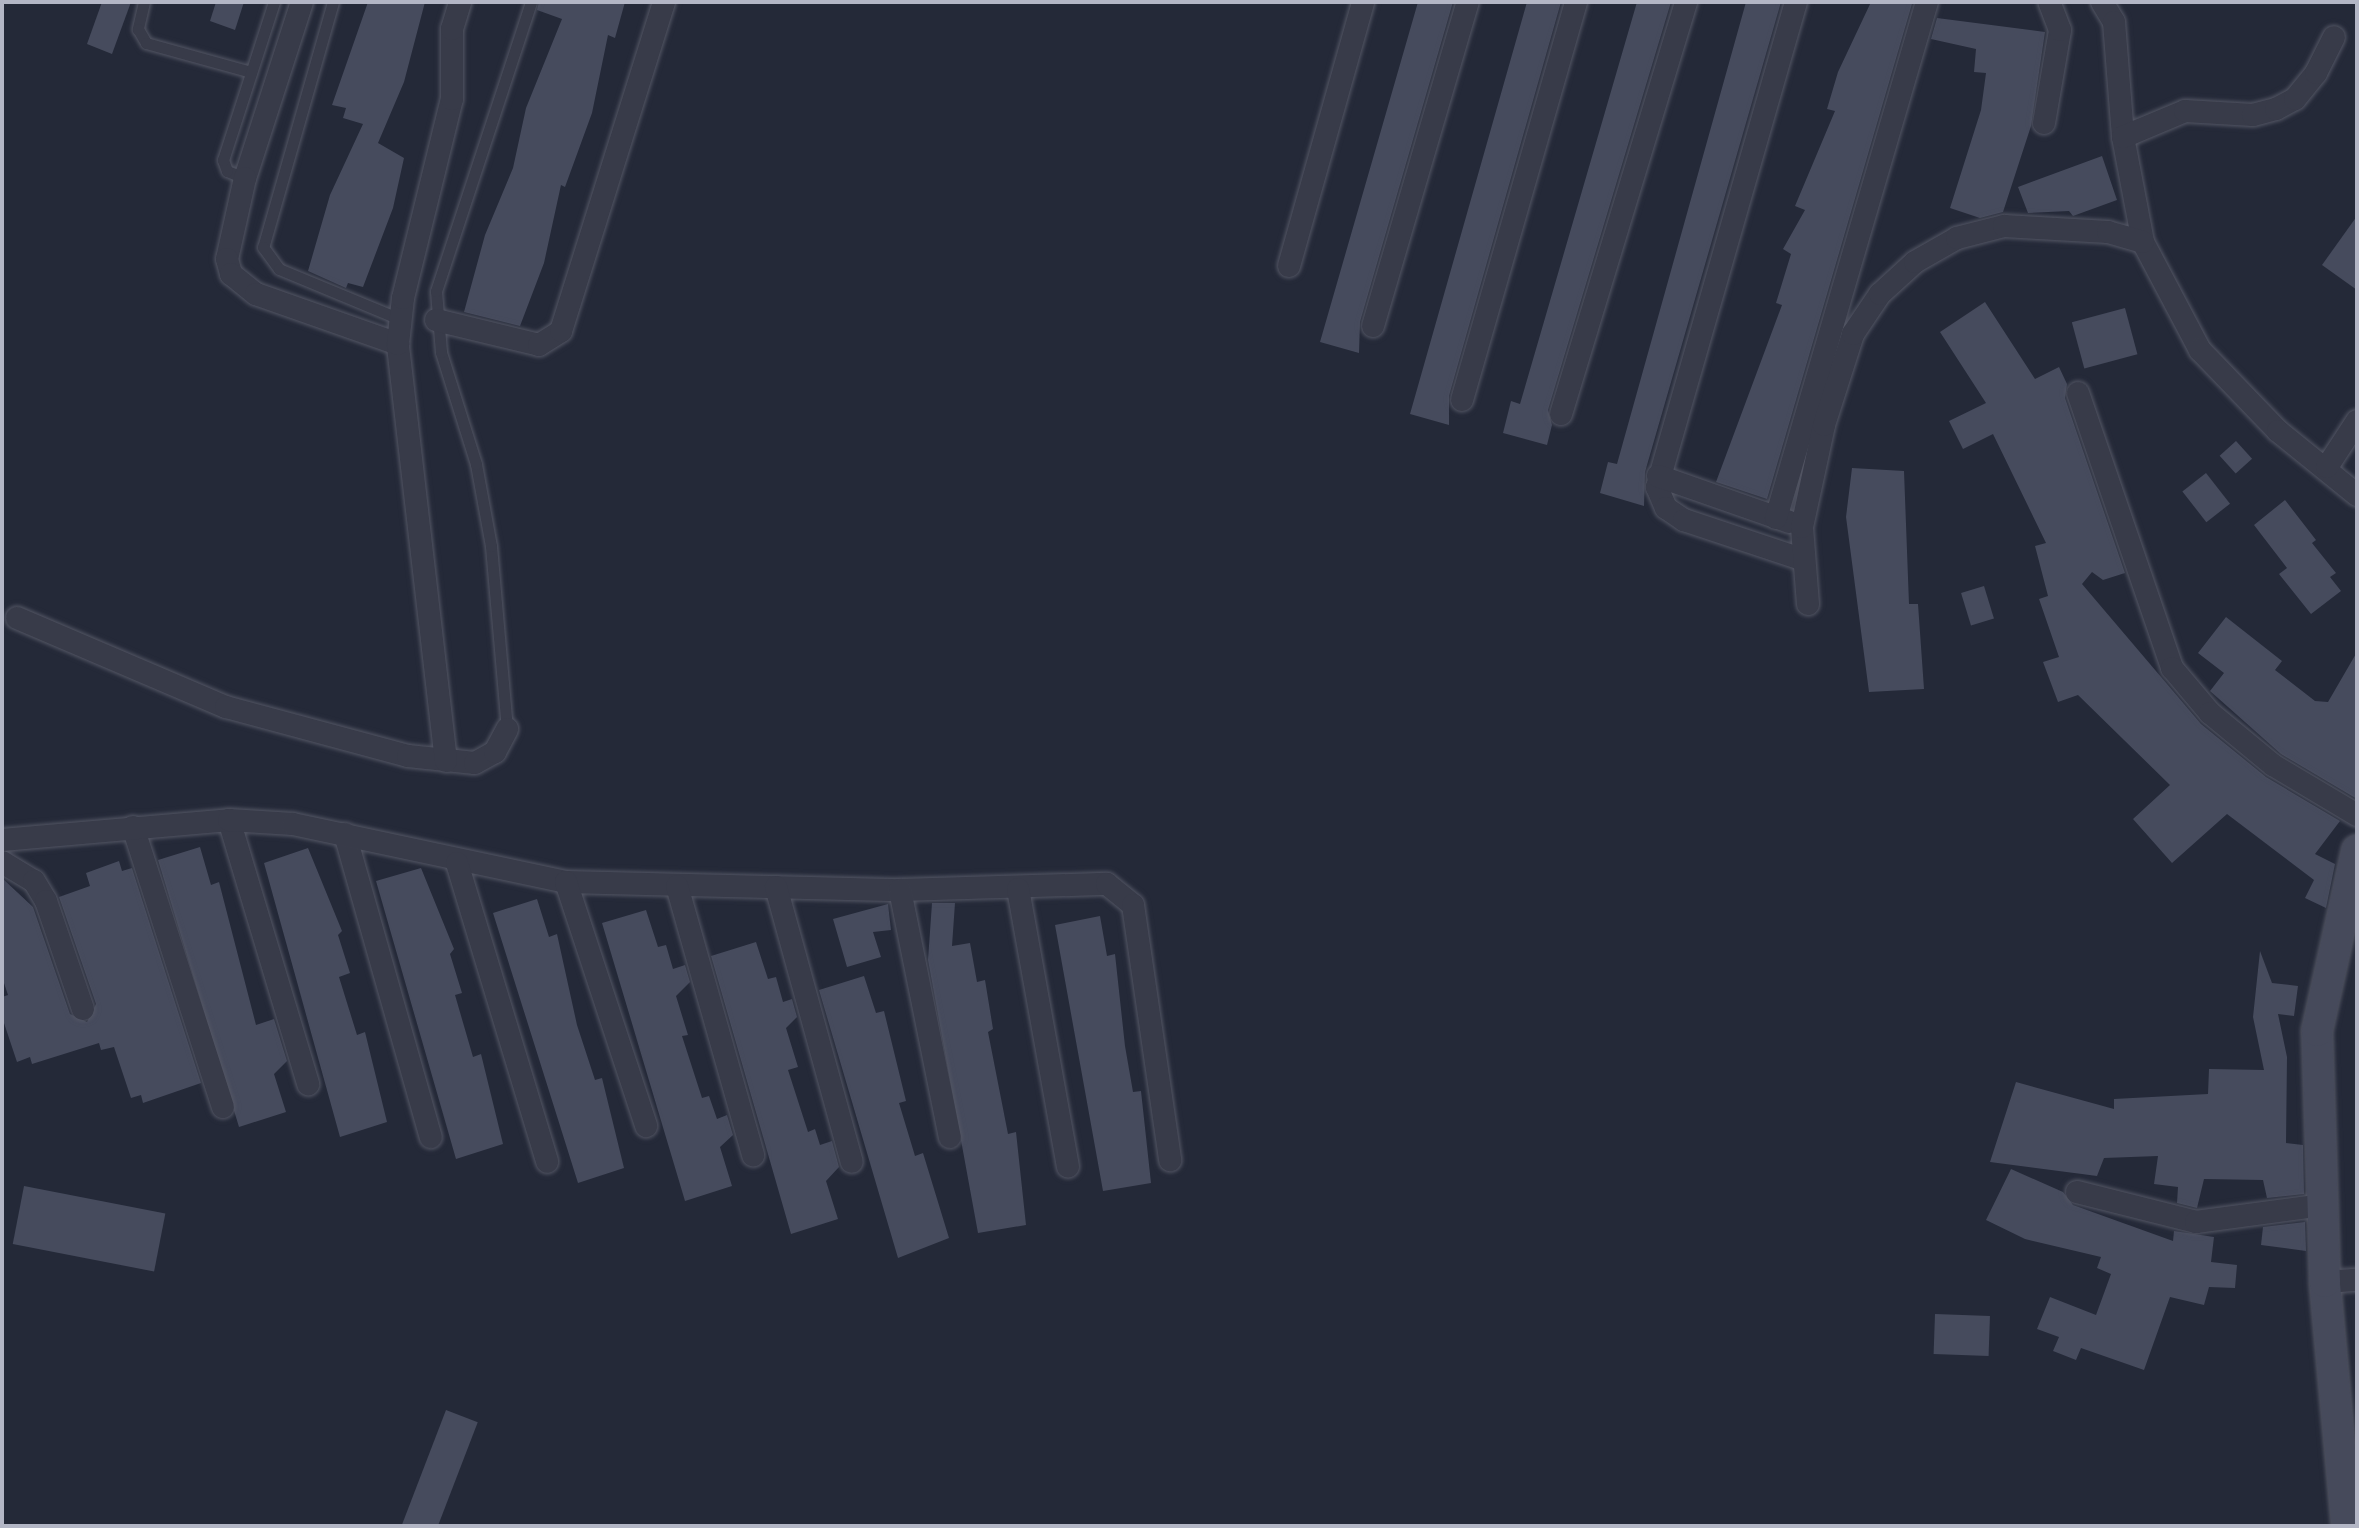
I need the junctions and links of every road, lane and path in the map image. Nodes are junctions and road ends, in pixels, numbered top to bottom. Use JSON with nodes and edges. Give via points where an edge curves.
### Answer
{"nodes":[{"id":1,"x":144,"y":2,"type":"edge"},
{"id":2,"x":274,"y":2,"type":"edge"},
{"id":3,"x":302,"y":2,"type":"edge"},
{"id":4,"x":333,"y":2,"type":"edge"},
{"id":5,"x":460,"y":2,"type":"edge"},
{"id":6,"x":531,"y":2,"type":"edge"},
{"id":7,"x":664,"y":2,"type":"edge"},
{"id":8,"x":1363,"y":2,"type":"edge"},
{"id":9,"x":1468,"y":2,"type":"edge"},
{"id":10,"x":1576,"y":2,"type":"edge"},
{"id":11,"x":1686,"y":2,"type":"edge"},
{"id":12,"x":1796,"y":2,"type":"edge"},
{"id":13,"x":1927,"y":2,"type":"edge"},
{"id":14,"x":2049,"y":2,"type":"edge"},
{"id":15,"x":2102,"y":2,"type":"edge"},
{"id":16,"x":2334,"y":37,"type":"dead end"},
{"id":17,"x":251,"y":72,"type":"junction"},
{"id":18,"x":2044,"y":123,"type":"dead end"},
{"id":19,"x":2123,"y":137,"type":"junction"},
{"id":20,"x":245,"y":178,"type":"junction"},
{"id":21,"x":2143,"y":242,"type":"junction"},
{"id":22,"x":1289,"y":266,"type":"dead end"},
{"id":23,"x":400,"y":319,"type":"junction"},
{"id":24,"x":436,"y":320,"type":"junction"},
{"id":25,"x":1373,"y":326,"type":"dead end"},
{"id":26,"x":398,"y":344,"type":"junction"},
{"id":27,"x":2078,"y":393,"type":"dead end"},
{"id":28,"x":1462,"y":400,"type":"dead end"},
{"id":29,"x":1561,"y":414,"type":"dead end"},
{"id":30,"x":2357,"y":421,"type":"edge"},
{"id":31,"x":2327,"y":467,"type":"junction"},
{"id":32,"x":1658,"y":476,"type":"junction"},
{"id":33,"x":2357,"y":495,"type":"edge"},
{"id":34,"x":1776,"y":518,"type":"junction"},
{"id":35,"x":1802,"y":527,"type":"junction"},
{"id":36,"x":1801,"y":559,"type":"junction"},
{"id":37,"x":1808,"y":604,"type":"dead end"},
{"id":38,"x":17,"y":618,"type":"dead end"},
{"id":39,"x":507,"y":729,"type":"joint"},
{"id":40,"x":446,"y":761,"type":"junction"},
{"id":41,"x":2357,"y":815,"type":"edge"},
{"id":42,"x":229,"y":820,"type":"junction"},
{"id":43,"x":133,"y":827,"type":"junction"},
{"id":44,"x":345,"y":834,"type":"junction"},
{"id":45,"x":2,"y":840,"type":"edge"},
{"id":46,"x":2357,"y":850,"type":"edge"},
{"id":47,"x":2,"y":862,"type":"edge"},
{"id":48,"x":457,"y":863,"type":"junction"},
{"id":49,"x":566,"y":882,"type":"junction"},
{"id":50,"x":677,"y":886,"type":"junction"},
{"id":51,"x":776,"y":887,"type":"junction"},
{"id":52,"x":1018,"y":889,"type":"junction"},
{"id":53,"x":900,"y":890,"type":"junction"},
{"id":54,"x":83,"y":1009,"type":"dead end"},
{"id":55,"x":308,"y":1084,"type":"dead end"},
{"id":56,"x":223,"y":1107,"type":"dead end"},
{"id":57,"x":646,"y":1126,"type":"dead end"},
{"id":58,"x":431,"y":1137,"type":"dead end"},
{"id":59,"x":950,"y":1137,"type":"dead end"},
{"id":60,"x":753,"y":1155,"type":"dead end"},
{"id":61,"x":1170,"y":1160,"type":"dead end"},
{"id":62,"x":547,"y":1162,"type":"dead end"},
{"id":63,"x":852,"y":1162,"type":"dead end"},
{"id":64,"x":1068,"y":1167,"type":"dead end"},
{"id":65,"x":2077,"y":1192,"type":"dead end"},
{"id":66,"x":2324,"y":1205,"type":"junction"},
{"id":67,"x":2357,"y":1280,"type":"edge"},
{"id":68,"x":2325,"y":1282,"type":"junction"},
{"id":69,"x":2347,"y":1526,"type":"edge"}],
"edges":[{"from":1,"to":17,"type":"lane","via":[[138,29],[146,43]]},
{"from":2,"to":17,"type":"lane"},
{"from":3,"to":20,"type":"street"},
{"from":4,"to":23,"type":"lane","via":[[263,247],[279,269]]},
{"from":5,"to":23,"type":"street","via":[[452,29],[452,99]]},
{"from":6,"to":24,"type":"lane","via":[[445,256]]},
{"from":7,"to":24,"type":"street","via":[[561,331],[539,345]]},
{"from":8,"to":22,"type":"street"},
{"from":9,"to":25,"type":"street"},
{"from":10,"to":28,"type":"street"},
{"from":11,"to":29,"type":"street"},
{"from":12,"to":32,"type":"street"},
{"from":13,"to":34,"type":"street"},
{"from":14,"to":18,"type":"street","via":[[2060,30]]},
{"from":15,"to":19,"type":"street","via":[[2114,22],[2121,66]]},
{"from":16,"to":19,"type":"street","via":[[2316,73],[2295,99],[2276,109],[2253,115],[2185,111]]},
{"from":17,"to":20,"type":"lane","via":[[223,160],[227,171]]},
{"from":19,"to":21,"type":"street"},
{"from":20,"to":26,"type":"street","via":[[227,259],[242,287]]},
{"from":21,"to":31,"type":"street","via":[[2200,350],[2278,431]]},
{"from":21,"to":35,"type":"street","via":[[2108,232],[2004,226],[1957,238],[1915,262],[1880,294],[1853,334],[1824,425]]},
{"from":23,"to":26,"type":"street"},
{"from":24,"to":39,"type":"lane","via":[[485,510]]},
{"from":26,"to":40,"type":"street"},
{"from":27,"to":41,"type":"street","via":[[2172,668],[2210,713],[2273,765]]},
{"from":30,"to":31,"type":"street"},
{"from":31,"to":33,"type":"street"},
{"from":32,"to":34,"type":"street"},
{"from":32,"to":36,"type":"street","via":[[1660,498],[1674,515]]},
{"from":34,"to":35,"type":"street"},
{"from":35,"to":36,"type":"street"},
{"from":36,"to":37,"type":"street"},
{"from":38,"to":40,"type":"street","via":[[226,707]]},
{"from":39,"to":40,"type":"street","via":[[495,752],[475,763]]},
{"from":42,"to":43,"type":"street"},
{"from":42,"to":44,"type":"street"},
{"from":42,"to":55,"type":"street"},
{"from":43,"to":45,"type":"street"},
{"from":43,"to":56,"type":"street"},
{"from":44,"to":48,"type":"street"},
{"from":44,"to":58,"type":"street"},
{"from":46,"to":66,"type":"street","via":[[2317,1031]]},
{"from":47,"to":54,"type":"street","via":[[34,881],[46,901]]},
{"from":48,"to":49,"type":"street"},
{"from":48,"to":62,"type":"street"},
{"from":49,"to":50,"type":"street"},
{"from":49,"to":57,"type":"street"},
{"from":50,"to":51,"type":"street"},
{"from":50,"to":60,"type":"street"},
{"from":51,"to":53,"type":"street"},
{"from":51,"to":63,"type":"street"},
{"from":52,"to":53,"type":"street"},
{"from":52,"to":61,"type":"street","via":[[1107,884],[1128,896]]},
{"from":52,"to":64,"type":"street"},
{"from":53,"to":59,"type":"street"},
{"from":65,"to":66,"type":"street","via":[[2196,1222]]},
{"from":66,"to":68,"type":"street"},
{"from":67,"to":68,"type":"street"},
{"from":68,"to":69,"type":"street"}]}
